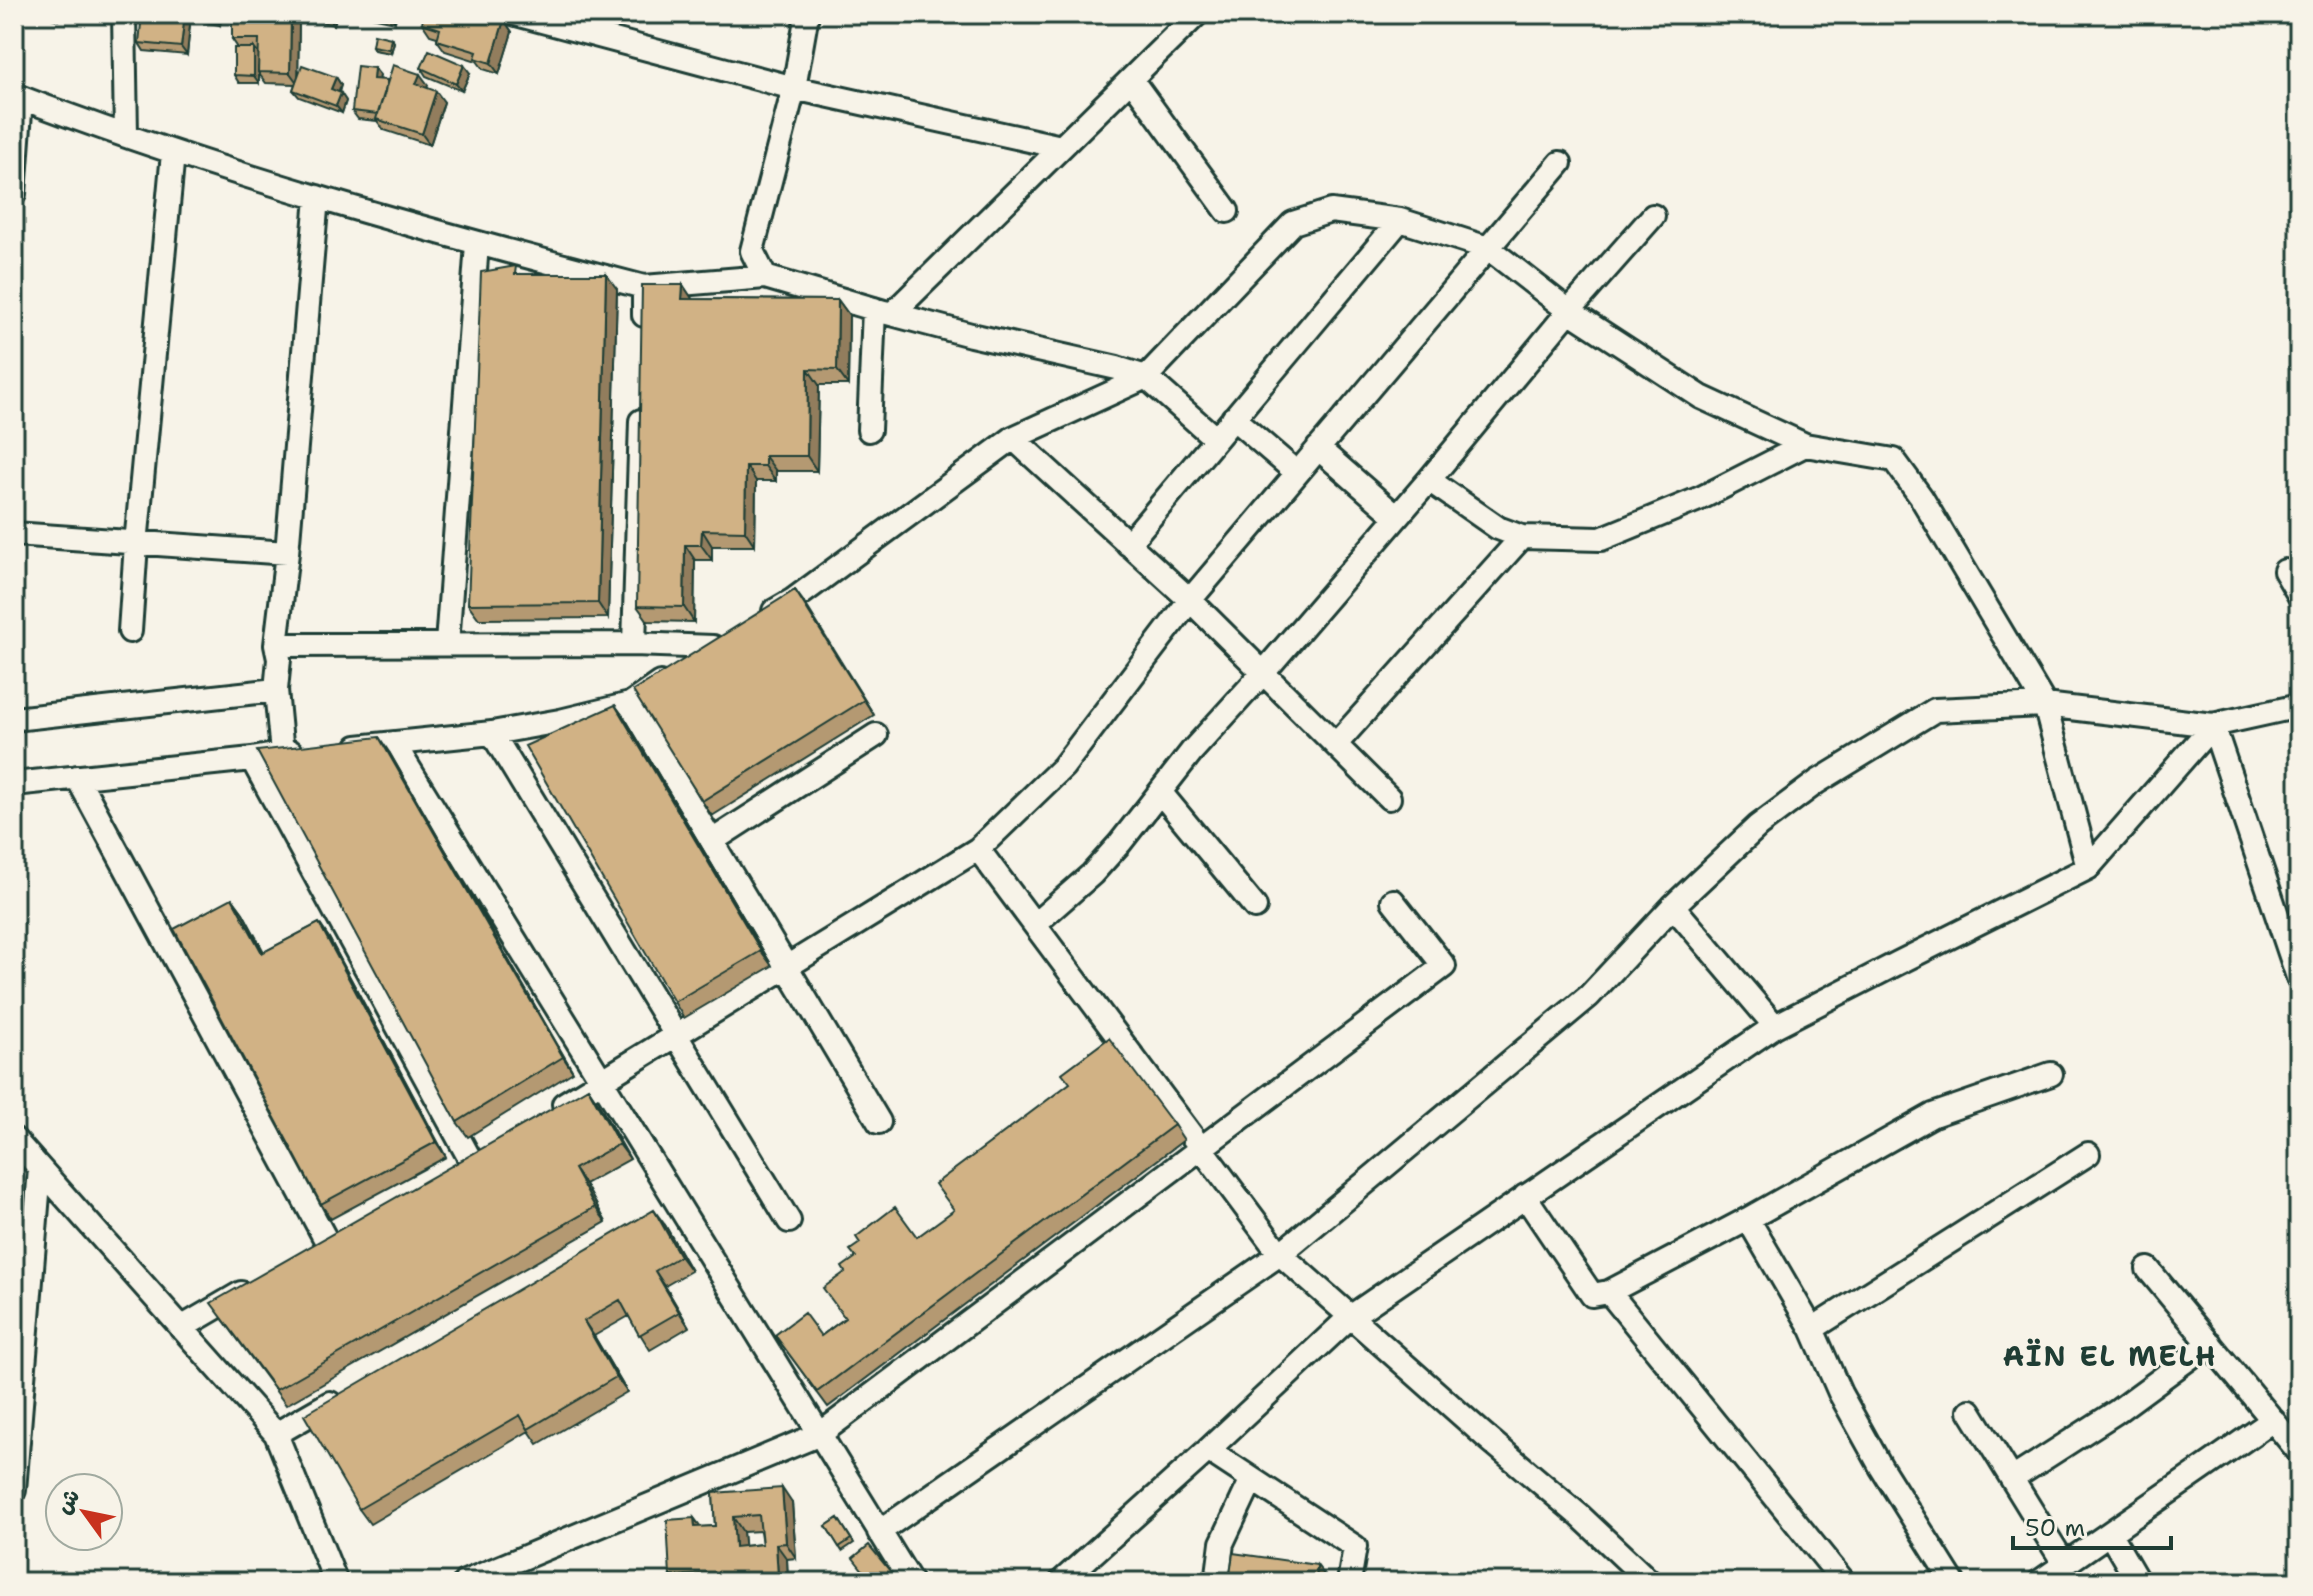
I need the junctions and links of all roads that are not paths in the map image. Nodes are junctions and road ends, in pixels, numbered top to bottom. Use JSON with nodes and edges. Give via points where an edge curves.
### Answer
{"nodes":[{"id":1,"x":124,"y":14,"type":"edge"},
{"id":2,"x":516,"y":14,"type":"edge"},
{"id":3,"x":807,"y":14,"type":"edge"},
{"id":4,"x":1197,"y":14,"type":"edge"},
{"id":5,"x":1131,"y":79,"type":"junction"},
{"id":6,"x":794,"y":88,"type":"junction"},
{"id":7,"x":18,"y":96,"type":"edge"},
{"id":8,"x":126,"y":135,"type":"junction"},
{"id":9,"x":1061,"y":147,"type":"junction"},
{"id":10,"x":173,"y":153,"type":"junction"},
{"id":11,"x":1560,"y":163,"type":"dead end"},
{"id":12,"x":14,"y":194,"type":"edge"},
{"id":13,"x":317,"y":197,"type":"junction"},
{"id":14,"x":1227,"y":211,"type":"dead end"},
{"id":15,"x":1653,"y":216,"type":"dead end"},
{"id":16,"x":1400,"y":220,"type":"junction"},
{"id":17,"x":477,"y":244,"type":"junction"},
{"id":18,"x":1488,"y":248,"type":"junction"},
{"id":19,"x":765,"y":277,"type":"junction"},
{"id":20,"x":644,"y":287,"type":"junction"},
{"id":21,"x":884,"y":311,"type":"junction"},
{"id":22,"x":1569,"y":311,"type":"junction"},
{"id":23,"x":643,"y":333,"type":"edge"},
{"id":24,"x":1146,"y":377,"type":"junction"},
{"id":25,"x":641,"y":395,"type":"edge"},
{"id":26,"x":1233,"y":418,"type":"junction"},
{"id":27,"x":869,"y":430,"type":"dead end"},
{"id":28,"x":1013,"y":438,"type":"junction"},
{"id":29,"x":1216,"y":439,"type":"junction"},
{"id":30,"x":1805,"y":445,"type":"junction"},
{"id":31,"x":1318,"y":448,"type":"junction"},
{"id":32,"x":1297,"y":473,"type":"junction"},
{"id":33,"x":1429,"y":480,"type":"junction"},
{"id":34,"x":1397,"y":517,"type":"junction"},
{"id":35,"x":14,"y":534,"type":"edge"},
{"id":36,"x":1522,"y":537,"type":"junction"},
{"id":37,"x":136,"y":544,"type":"junction"},
{"id":38,"x":1128,"y":544,"type":"junction"},
{"id":39,"x":287,"y":553,"type":"junction"},
{"id":40,"x":2285,"y":571,"type":"dead end"},
{"id":41,"x":2299,"y":595,"type":"edge"},
{"id":42,"x":1190,"y":600,"type":"junction"},
{"id":43,"x":753,"y":623,"type":"edge"},
{"id":44,"x":130,"y":631,"type":"dead end"},
{"id":45,"x":447,"y":644,"type":"junction"},
{"id":46,"x":634,"y":644,"type":"junction"},
{"id":47,"x":276,"y":645,"type":"junction"},
{"id":48,"x":1263,"y":673,"type":"junction"},
{"id":49,"x":276,"y":690,"type":"junction"},
{"id":50,"x":630,"y":704,"type":"junction"},
{"id":51,"x":2045,"y":705,"type":"junction"},
{"id":52,"x":2299,"y":706,"type":"edge"},
{"id":53,"x":14,"y":719,"type":"edge"},
{"id":54,"x":2213,"y":725,"type":"junction"},
{"id":55,"x":492,"y":733,"type":"junction"},
{"id":56,"x":876,"y":735,"type":"dead end"},
{"id":57,"x":394,"y":744,"type":"junction"},
{"id":58,"x":1336,"y":744,"type":"junction"},
{"id":59,"x":338,"y":748,"type":"edge"},
{"id":60,"x":310,"y":751,"type":"edge"},
{"id":61,"x":282,"y":753,"type":"junction"},
{"id":62,"x":252,"y":759,"type":"junction"},
{"id":63,"x":77,"y":777,"type":"junction"},
{"id":64,"x":14,"y":784,"type":"edge"},
{"id":65,"x":1160,"y":792,"type":"junction"},
{"id":66,"x":1389,"y":798,"type":"dead end"},
{"id":67,"x":712,"y":841,"type":"junction"},
{"id":68,"x":978,"y":849,"type":"junction"},
{"id":69,"x":2088,"y":868,"type":"junction"},
{"id":70,"x":1393,"y":901,"type":"dead end"},
{"id":71,"x":1673,"y":906,"type":"junction"},
{"id":72,"x":1255,"y":907,"type":"dead end"},
{"id":73,"x":1035,"y":924,"type":"junction"},
{"id":74,"x":787,"y":968,"type":"junction"},
{"id":75,"x":2299,"y":980,"type":"edge"},
{"id":76,"x":1775,"y":1026,"type":"junction"},
{"id":77,"x":676,"y":1036,"type":"junction"},
{"id":78,"x":2051,"y":1074,"type":"dead end"},
{"id":79,"x":602,"y":1081,"type":"junction"},
{"id":80,"x":549,"y":1112,"type":"edge"},
{"id":81,"x":879,"y":1122,"type":"dead end"},
{"id":82,"x":14,"y":1139,"type":"edge"},
{"id":83,"x":1202,"y":1149,"type":"junction"},
{"id":84,"x":2088,"y":1154,"type":"dead end"},
{"id":85,"x":470,"y":1159,"type":"edge"},
{"id":86,"x":40,"y":1169,"type":"junction"},
{"id":87,"x":1525,"y":1196,"type":"junction"},
{"id":88,"x":1748,"y":1219,"type":"junction"},
{"id":89,"x":789,"y":1221,"type":"dead end"},
{"id":90,"x":327,"y":1242,"type":"edge"},
{"id":91,"x":1280,"y":1254,"type":"junction"},
{"id":92,"x":2148,"y":1269,"type":"dead end"},
{"id":93,"x":261,"y":1281,"type":"edge"},
{"id":94,"x":1609,"y":1292,"type":"junction"},
{"id":95,"x":1350,"y":1317,"type":"junction"},
{"id":96,"x":181,"y":1328,"type":"junction"},
{"id":97,"x":1812,"y":1329,"type":"junction"},
{"id":98,"x":2210,"y":1343,"type":"junction"},
{"id":99,"x":20,"y":1357,"type":"edge"},
{"id":100,"x":345,"y":1394,"type":"edge"},
{"id":101,"x":1970,"y":1411,"type":"dead end"},
{"id":102,"x":2273,"y":1420,"type":"junction"},
{"id":103,"x":276,"y":1434,"type":"junction"},
{"id":104,"x":820,"y":1434,"type":"junction"},
{"id":105,"x":1208,"y":1450,"type":"junction"},
{"id":106,"x":2299,"y":1452,"type":"edge"},
{"id":107,"x":1252,"y":1479,"type":"junction"},
{"id":108,"x":2012,"y":1479,"type":"junction"},
{"id":109,"x":14,"y":1490,"type":"edge"},
{"id":110,"x":879,"y":1532,"type":"junction"},
{"id":111,"x":2110,"y":1534,"type":"junction"},
{"id":112,"x":2065,"y":1565,"type":"junction"},
{"id":113,"x":336,"y":1582,"type":"edge"},
{"id":114,"x":465,"y":1582,"type":"edge"},
{"id":115,"x":911,"y":1582,"type":"edge"},
{"id":116,"x":1061,"y":1582,"type":"edge"},
{"id":117,"x":1217,"y":1582,"type":"edge"},
{"id":118,"x":1349,"y":1582,"type":"edge"},
{"id":119,"x":1650,"y":1582,"type":"edge"},
{"id":120,"x":1844,"y":1582,"type":"edge"},
{"id":121,"x":1953,"y":1582,"type":"edge"},
{"id":122,"x":2039,"y":1582,"type":"edge"},
{"id":123,"x":2138,"y":1582,"type":"edge"}],
"edges":[{"from":1,"to":8,"type":"street"},
{"from":2,"to":6,"type":"street"},
{"from":3,"to":6,"type":"street"},
{"from":4,"to":5,"type":"street"},
{"from":5,"to":9,"type":"street"},
{"from":5,"to":14,"type":"street"},
{"from":6,"to":9,"type":"street"},
{"from":6,"to":19,"type":"street","via":[[752,251]]},
{"from":7,"to":8,"type":"street"},
{"from":7,"to":12,"type":"street"},
{"from":8,"to":10,"type":"street"},
{"from":9,"to":21,"type":"street"},
{"from":10,"to":13,"type":"street"},
{"from":10,"to":37,"type":"street"},
{"from":11,"to":18,"type":"street"},
{"from":13,"to":17,"type":"street"},
{"from":13,"to":39,"type":"street"},
{"from":15,"to":22,"type":"street"},
{"from":16,"to":18,"type":"street"},
{"from":16,"to":24,"type":"street","via":[[1331,211],[1293,223]]},
{"from":16,"to":26,"type":"street"},
{"from":17,"to":20,"type":"street"},
{"from":17,"to":45,"type":"street"},
{"from":18,"to":22,"type":"street"},
{"from":18,"to":31,"type":"street"},
{"from":19,"to":20,"type":"street"},
{"from":19,"to":21,"type":"street"},
{"from":20,"to":23,"type":"street"},
{"from":21,"to":24,"type":"street"},
{"from":21,"to":27,"type":"street"},
{"from":22,"to":30,"type":"street","via":[[1701,397]]},
{"from":22,"to":33,"type":"street"},
{"from":24,"to":28,"type":"street"},
{"from":24,"to":29,"type":"street"},
{"from":25,"to":46,"type":"street"},
{"from":26,"to":29,"type":"street"},
{"from":26,"to":32,"type":"street"},
{"from":28,"to":38,"type":"street"},
{"from":28,"to":43,"type":"street","via":[[793,600]]},
{"from":29,"to":38,"type":"street"},
{"from":30,"to":36,"type":"street","via":[[1701,498],[1601,539]]},
{"from":30,"to":51,"type":"street","via":[[1894,460]]},
{"from":31,"to":32,"type":"street"},
{"from":31,"to":34,"type":"street"},
{"from":32,"to":42,"type":"street"},
{"from":33,"to":34,"type":"street"},
{"from":33,"to":36,"type":"street","via":[[1498,528]]},
{"from":34,"to":48,"type":"street"},
{"from":35,"to":37,"type":"street"},
{"from":36,"to":58,"type":"street"},
{"from":37,"to":39,"type":"street"},
{"from":37,"to":44,"type":"street"},
{"from":38,"to":42,"type":"street"},
{"from":39,"to":47,"type":"street"},
{"from":40,"to":41,"type":"street"},
{"from":42,"to":48,"type":"street"},
{"from":42,"to":68,"type":"street","via":[[1063,767]]},
{"from":45,"to":46,"type":"street"},
{"from":45,"to":47,"type":"street"},
{"from":46,"to":50,"type":"street","via":[[720,643]]},
{"from":47,"to":49,"type":"street"},
{"from":48,"to":58,"type":"street"},
{"from":48,"to":65,"type":"street"},
{"from":49,"to":53,"type":"street"},
{"from":49,"to":61,"type":"street"},
{"from":50,"to":55,"type":"street"},
{"from":50,"to":67,"type":"street"},
{"from":51,"to":54,"type":"street"},
{"from":51,"to":69,"type":"street"},
{"from":51,"to":71,"type":"street","via":[[1935,710],[1817,782],[1758,826]]},
{"from":52,"to":54,"type":"street"},
{"from":54,"to":69,"type":"street"},
{"from":54,"to":75,"type":"street"},
{"from":55,"to":57,"type":"street"},
{"from":55,"to":77,"type":"street"},
{"from":56,"to":67,"type":"street"},
{"from":57,"to":59,"type":"street"},
{"from":57,"to":79,"type":"street"},
{"from":58,"to":66,"type":"street"},
{"from":60,"to":61,"type":"street"},
{"from":61,"to":62,"type":"street"},
{"from":62,"to":63,"type":"street"},
{"from":62,"to":85,"type":"street"},
{"from":63,"to":64,"type":"street"},
{"from":63,"to":90,"type":"street"},
{"from":65,"to":72,"type":"street"},
{"from":65,"to":73,"type":"street","via":[[1092,874]]},
{"from":67,"to":74,"type":"street"},
{"from":68,"to":73,"type":"street"},
{"from":68,"to":74,"type":"street"},
{"from":69,"to":76,"type":"street"},
{"from":70,"to":83,"type":"street","via":[[1444,966]]},
{"from":71,"to":76,"type":"street"},
{"from":71,"to":91,"type":"street","via":[[1589,996]]},
{"from":73,"to":83,"type":"street"},
{"from":74,"to":77,"type":"street"},
{"from":74,"to":81,"type":"street"},
{"from":76,"to":87,"type":"street"},
{"from":77,"to":79,"type":"street"},
{"from":77,"to":89,"type":"street"},
{"from":78,"to":88,"type":"street","via":[[1933,1115]]},
{"from":79,"to":80,"type":"street"},
{"from":79,"to":104,"type":"street","via":[[670,1204]]},
{"from":82,"to":86,"type":"street"},
{"from":83,"to":91,"type":"street"},
{"from":83,"to":104,"type":"street"},
{"from":84,"to":97,"type":"street"},
{"from":86,"to":96,"type":"street"},
{"from":86,"to":99,"type":"street"},
{"from":87,"to":94,"type":"street","via":[[1592,1295]]},
{"from":87,"to":95,"type":"street"},
{"from":88,"to":94,"type":"street"},
{"from":88,"to":97,"type":"street"},
{"from":91,"to":95,"type":"street"},
{"from":91,"to":110,"type":"street"},
{"from":92,"to":98,"type":"street"},
{"from":93,"to":96,"type":"street"},
{"from":94,"to":120,"type":"street"},
{"from":95,"to":105,"type":"street"},
{"from":95,"to":119,"type":"street"},
{"from":96,"to":103,"type":"street"},
{"from":97,"to":121,"type":"street","via":[[1881,1467]]},
{"from":98,"to":102,"type":"street"},
{"from":98,"to":108,"type":"street"},
{"from":99,"to":109,"type":"street"},
{"from":100,"to":103,"type":"street"},
{"from":101,"to":108,"type":"street"},
{"from":102,"to":106,"type":"street"},
{"from":102,"to":111,"type":"street"},
{"from":103,"to":113,"type":"street"},
{"from":104,"to":110,"type":"street"},
{"from":104,"to":114,"type":"street"},
{"from":105,"to":107,"type":"street"},
{"from":105,"to":116,"type":"street"},
{"from":107,"to":117,"type":"street","via":[[1222,1543]]},
{"from":107,"to":118,"type":"street","via":[[1355,1547]]},
{"from":108,"to":112,"type":"street"},
{"from":110,"to":115,"type":"street"},
{"from":111,"to":112,"type":"street"},
{"from":111,"to":123,"type":"street"},
{"from":112,"to":122,"type":"street"}]}
